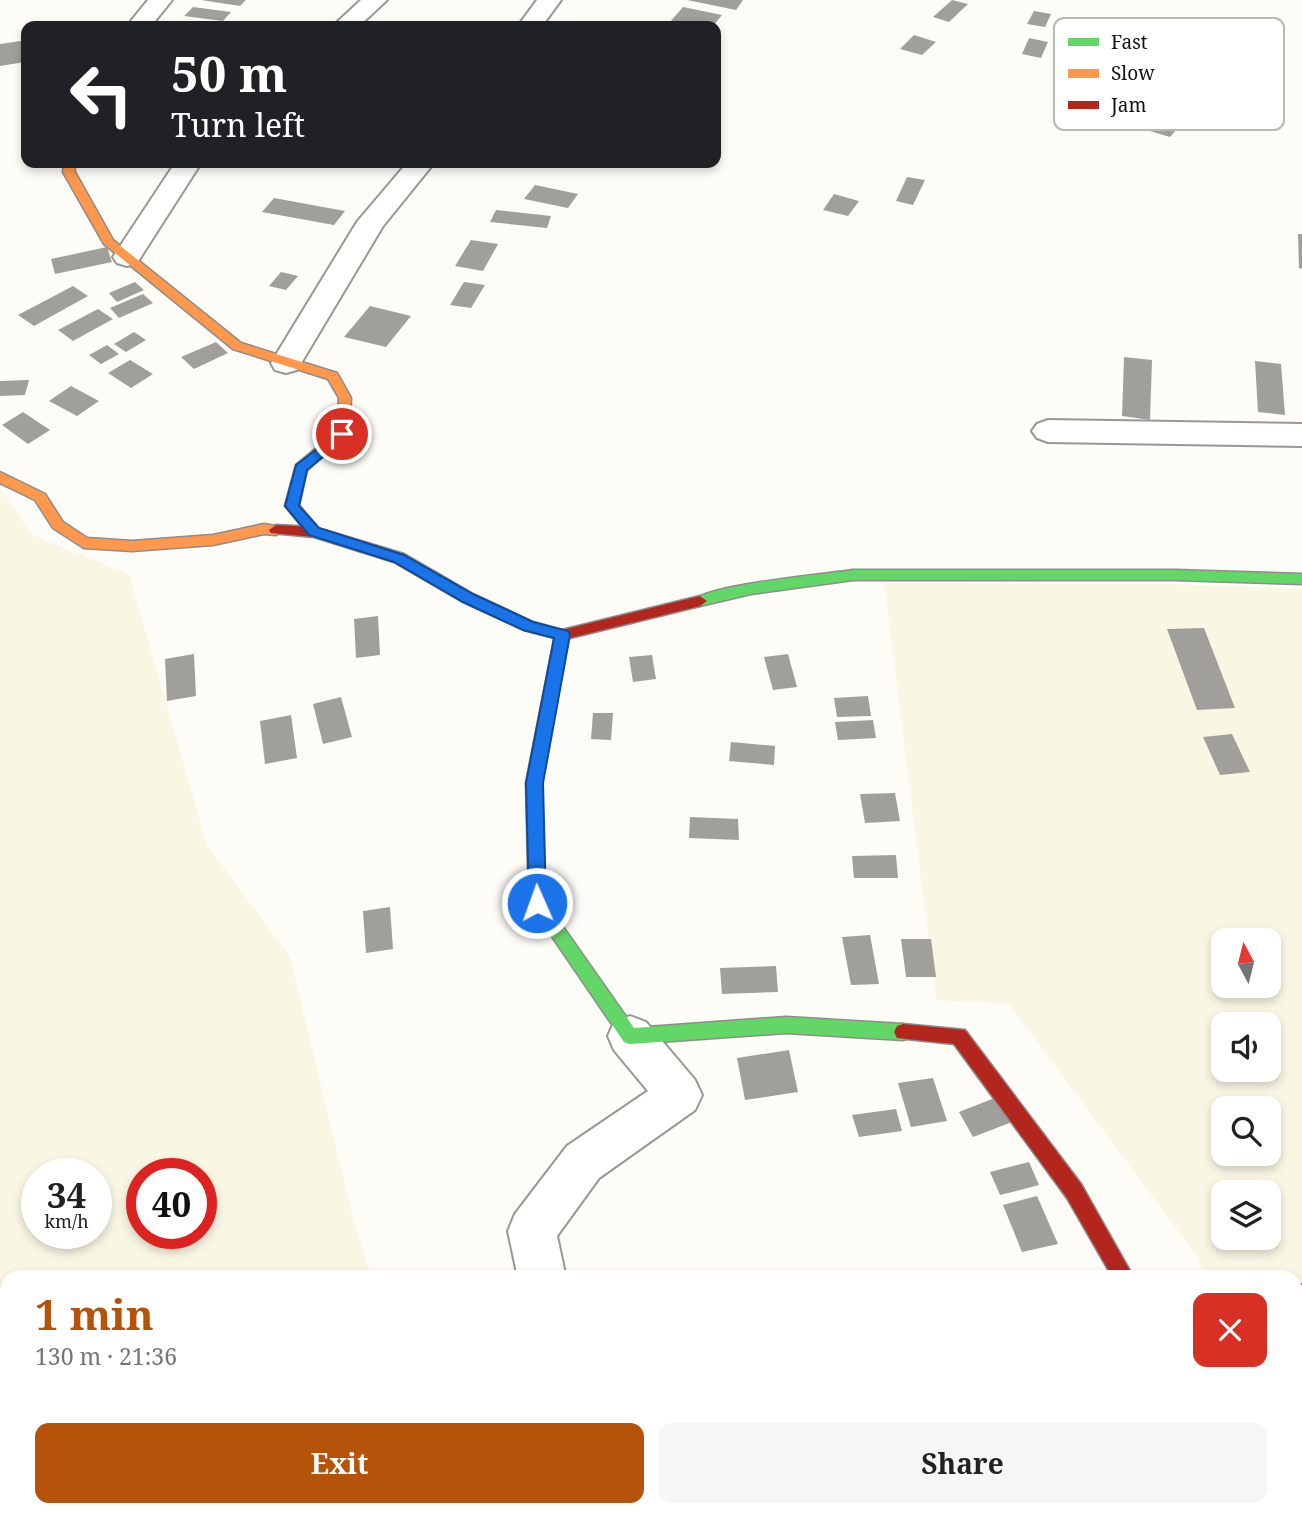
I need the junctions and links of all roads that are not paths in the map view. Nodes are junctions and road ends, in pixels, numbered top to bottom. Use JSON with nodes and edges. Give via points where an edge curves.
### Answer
{"nodes":[{"id":1,"x":160,"y":0,"type":"edge"},
{"id":2,"x":375,"y":0,"type":"edge"},
{"id":3,"x":549,"y":0,"type":"edge"},
{"id":4,"x":143,"y":21,"type":"edge"},
{"id":5,"x":351,"y":21,"type":"edge"},
{"id":6,"x":534,"y":21,"type":"edge"},
{"id":7,"x":69,"y":168,"type":"edge"},
{"id":8,"x":185,"y":168,"type":"edge"},
{"id":9,"x":417,"y":168,"type":"edge"},
{"id":10,"x":127,"y":257,"type":"junction"},
{"id":11,"x":286,"y":363,"type":"junction"},
{"id":12,"x":1048,"y":431,"type":"dead end"},
{"id":13,"x":1302,"y":435,"type":"edge"},
{"id":14,"x":0,"y":477,"type":"edge"},
{"id":15,"x":314,"y":531,"type":"junction"},
{"id":16,"x":1302,"y":579,"type":"edge"},
{"id":17,"x":562,"y":635,"type":"junction"},
{"id":18,"x":630,"y":1035,"type":"junction"},
{"id":19,"x":539,"y":1270,"type":"edge"},
{"id":20,"x":1119,"y":1270,"type":"edge"}],
"edges":[{"from":1,"to":4,"type":"street"},
{"from":2,"to":5,"type":"street"},
{"from":3,"to":6,"type":"street"},
{"from":7,"to":10,"type":"street","via":[[108,242]]},
{"from":8,"to":10,"type":"street"},
{"from":9,"to":11,"type":"street","via":[[371,222]]},
{"from":10,"to":11,"type":"street","via":[[237,346]]},
{"from":11,"to":15,"type":"street","via":[[333,376],[345,398],[342,434],[301,468],[292,506]]},
{"from":12,"to":13,"type":"street"},
{"from":14,"to":15,"type":"street","via":[[40,496],[58,525],[84,543],[132,546],[213,540],[264,529]]},
{"from":15,"to":17,"type":"street","via":[[399,558],[480,604]]},
{"from":16,"to":17,"type":"street","via":[[853,575],[751,589]]},
{"from":17,"to":18,"type":"street","via":[[534,783],[537,903]]},
{"from":18,"to":19,"type":"street","via":[[679,1095],[583,1162],[532,1231]]},
{"from":18,"to":20,"type":"street","via":[[786,1025],[959,1036],[1074,1191]]}]}
